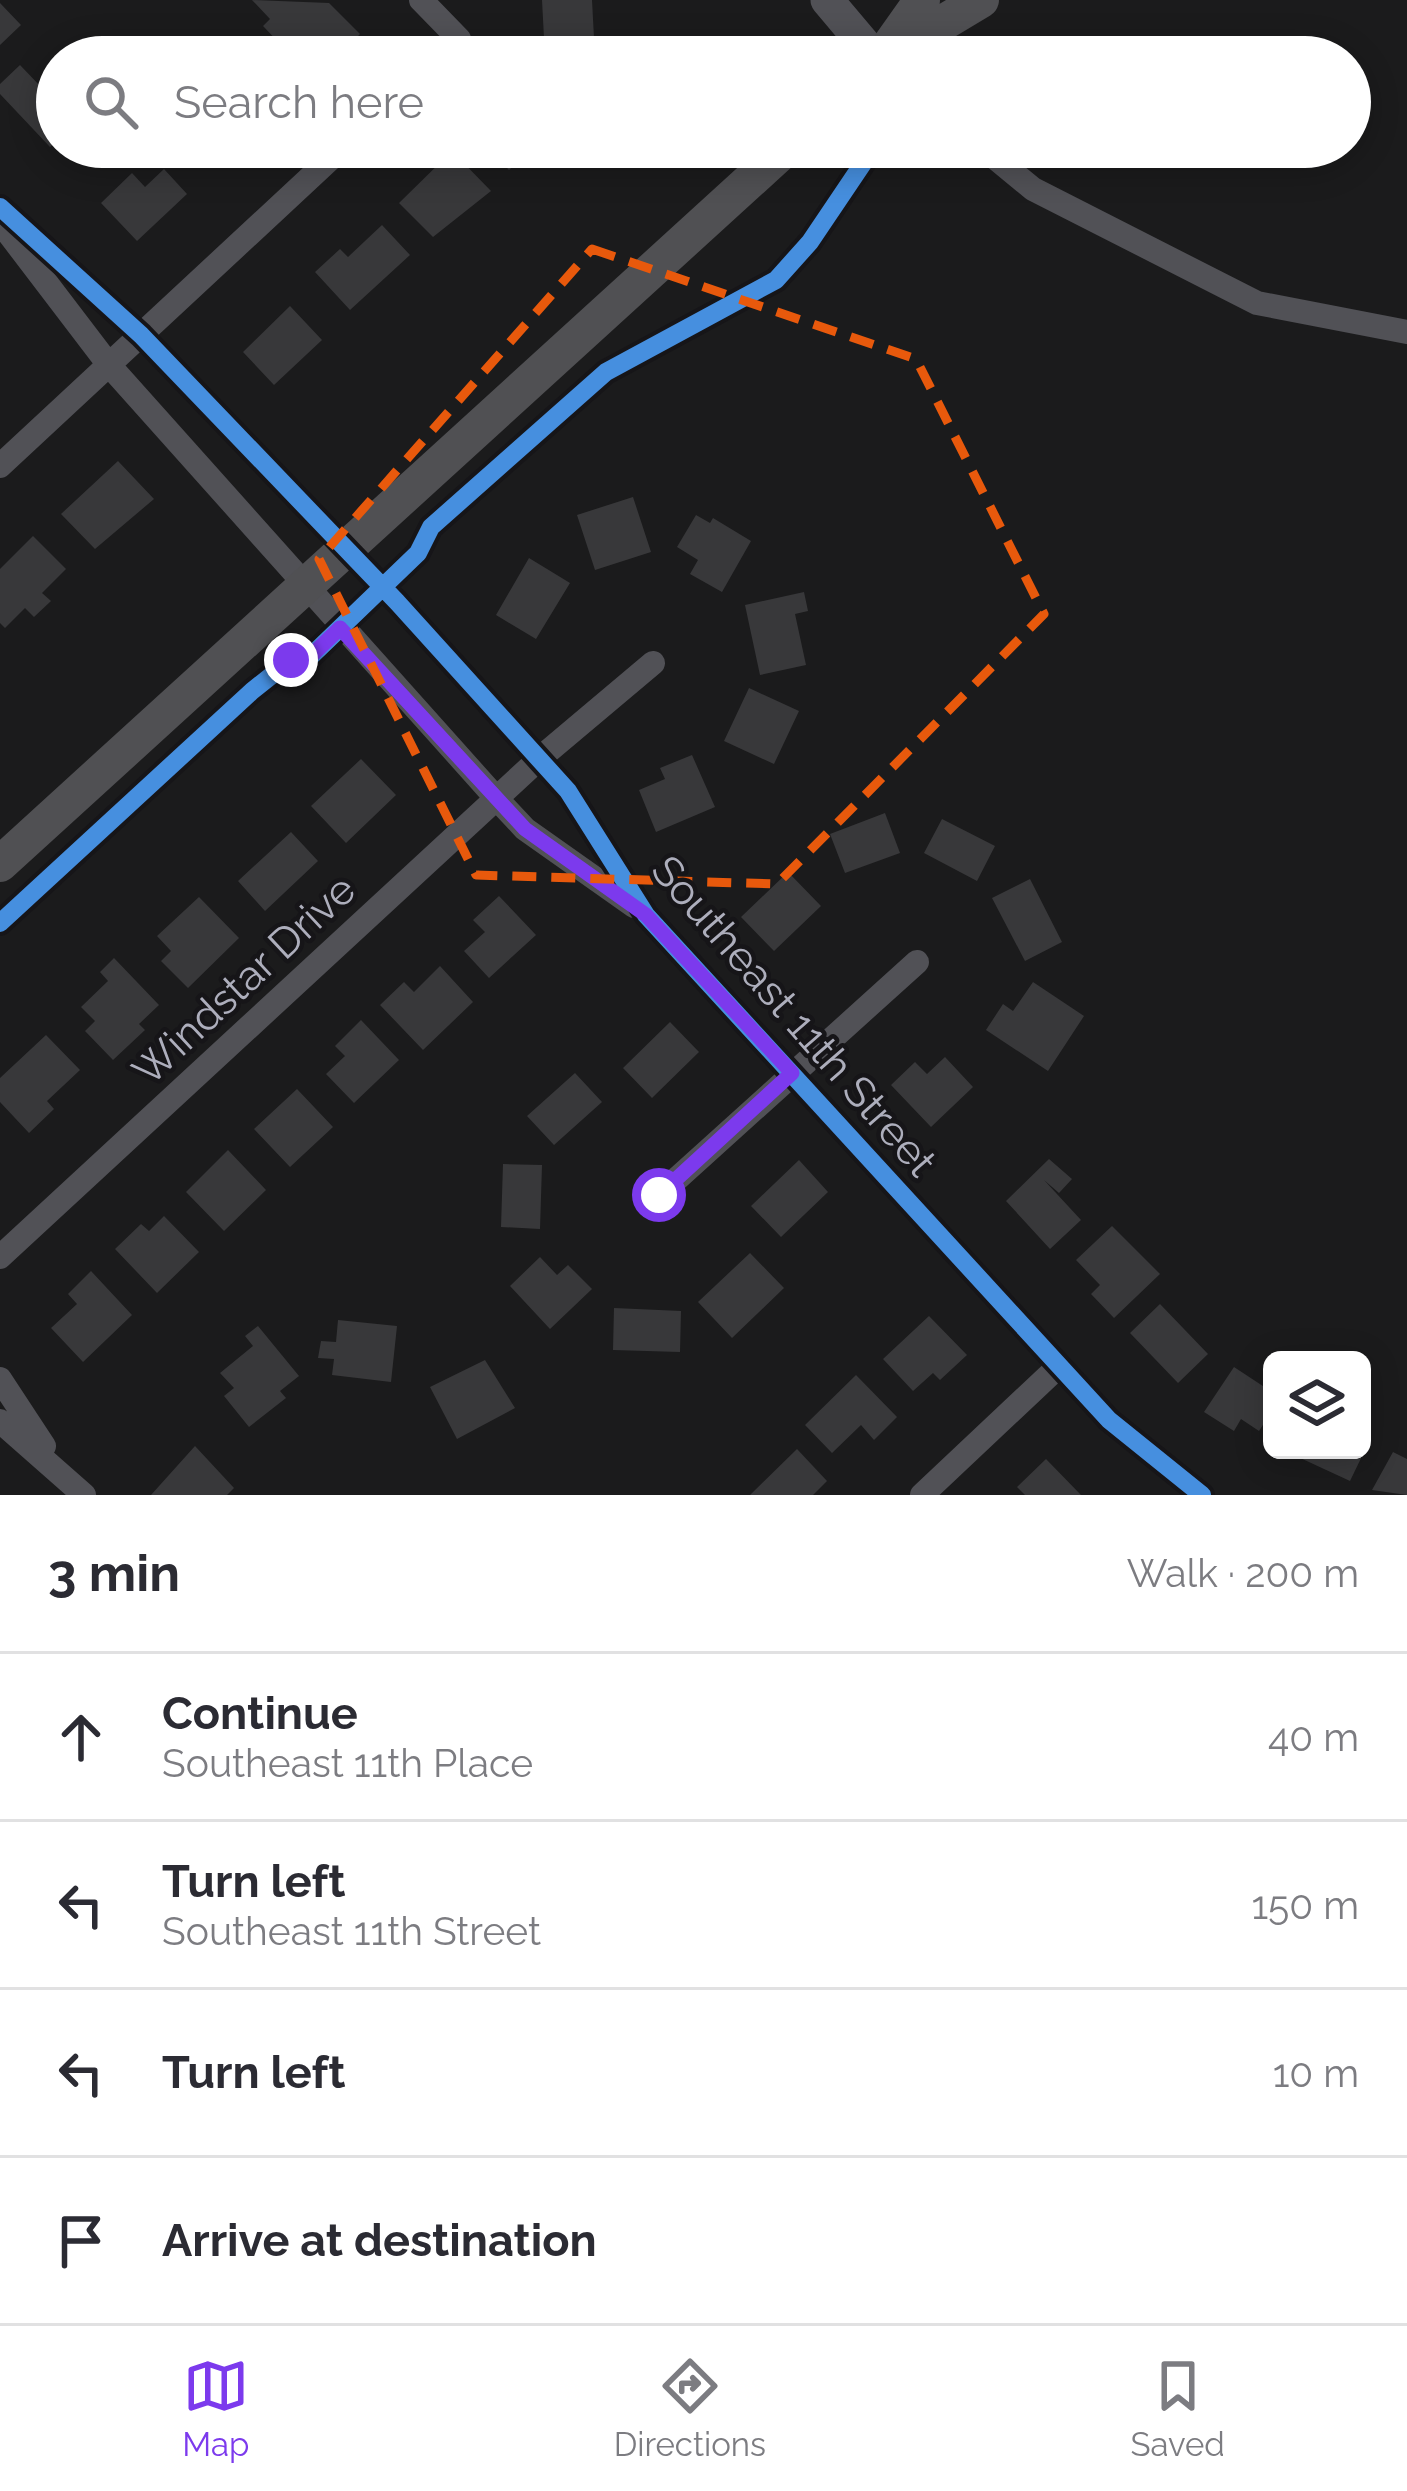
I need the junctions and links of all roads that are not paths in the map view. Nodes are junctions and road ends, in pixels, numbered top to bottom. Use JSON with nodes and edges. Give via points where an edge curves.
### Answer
{"nodes":[{"id":1,"x":421,"y":0,"type":"edge"},
{"id":2,"x":826,"y":0,"type":"edge"},
{"id":3,"x":922,"y":0,"type":"edge"},
{"id":4,"x":981,"y":0,"type":"edge"},
{"id":5,"x":456,"y":36,"type":"edge"},
{"id":6,"x":861,"y":36,"type":"edge"},
{"id":7,"x":896,"y":36,"type":"edge"},
{"id":8,"x":918,"y":36,"type":"edge"},
{"id":9,"x":320,"y":168,"type":"edge"},
{"id":10,"x":764,"y":168,"type":"edge"},
{"id":11,"x":1008,"y":168,"type":"edge"},
{"id":12,"x":0,"y":207,"type":"edge"},
{"id":13,"x":0,"y":222,"type":"edge"},
{"id":14,"x":1407,"y":332,"type":"edge"},
{"id":15,"x":141,"y":335,"type":"junction"},
{"id":16,"x":109,"y":365,"type":"junction"},
{"id":17,"x":0,"y":466,"type":"edge"},
{"id":18,"x":344,"y":549,"type":"junction"},
{"id":19,"x":305,"y":585,"type":"junction"},
{"id":20,"x":653,"y":663,"type":"dead end"},
{"id":21,"x":539,"y":759,"type":"junction"},
{"id":22,"x":497,"y":799,"type":"junction"},
{"id":23,"x":0,"y":864,"type":"edge"},
{"id":24,"x":646,"y":915,"type":"junction"},
{"id":25,"x":917,"y":962,"type":"dead end"},
{"id":26,"x":792,"y":1073,"type":"junction"},
{"id":27,"x":659,"y":1195,"type":"dead end"},
{"id":28,"x":0,"y":1257,"type":"edge"},
{"id":29,"x":1059,"y":1366,"type":"junction"},
{"id":30,"x":0,"y":1379,"type":"edge"},
{"id":31,"x":0,"y":1421,"type":"edge"},
{"id":32,"x":59,"y":1468,"type":"junction"},
{"id":33,"x":85,"y":1495,"type":"edge"},
{"id":34,"x":922,"y":1495,"type":"edge"},
{"id":35,"x":1202,"y":1495,"type":"edge"}],
"edges":[{"from":1,"to":5,"type":"street"},
{"from":2,"to":6,"type":"street"},
{"from":3,"to":7,"type":"main road"},
{"from":4,"to":8,"type":"main road"},
{"from":9,"to":15,"type":"street"},
{"from":10,"to":18,"type":"main road"},
{"from":11,"to":14,"type":"street","via":[[1033,189],[1257,303]]},
{"from":12,"to":15,"type":"street","name":"Southeast 11th Street"},
{"from":13,"to":16,"type":"street","name":"Southeast 11th Street"},
{"from":15,"to":16,"type":"street"},
{"from":15,"to":18,"type":"street","name":"Southeast 11th Street"},
{"from":16,"to":17,"type":"street"},
{"from":16,"to":19,"type":"street","name":"Southeast 11th Street"},
{"from":18,"to":19,"type":"main road"},
{"from":18,"to":21,"type":"street","name":"Southeast 11th Street"},
{"from":19,"to":22,"type":"street","name":"Southeast 11th Street"},
{"from":19,"to":23,"type":"main road"},
{"from":20,"to":21,"type":"street","name":"Windstar Drive"},
{"from":21,"to":22,"type":"street","name":"Windstar Drive"},
{"from":21,"to":24,"type":"street","name":"Southeast 11th Street"},
{"from":22,"to":24,"type":"street","name":"Southeast 11th Street","via":[[525,829]]},
{"from":22,"to":28,"type":"street","name":"Windstar Drive"},
{"from":24,"to":26,"type":"street","name":"Southeast 11th Street"},
{"from":25,"to":26,"type":"street"},
{"from":26,"to":27,"type":"street"},
{"from":26,"to":29,"type":"street","name":"Southeast 11th Street"},
{"from":29,"to":34,"type":"street"},
{"from":29,"to":35,"type":"street","name":"Southeast 11th Street","via":[[1147,1456]]},
{"from":30,"to":32,"type":"street"},
{"from":31,"to":32,"type":"street"},
{"from":32,"to":33,"type":"street"}]}
